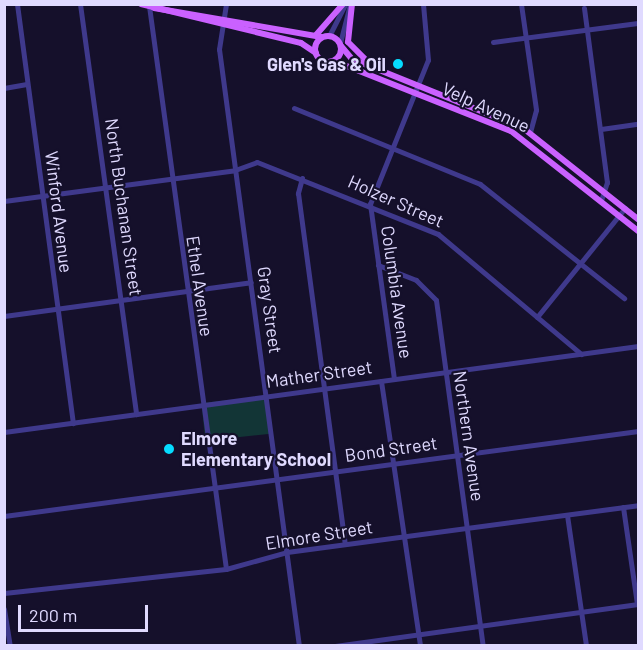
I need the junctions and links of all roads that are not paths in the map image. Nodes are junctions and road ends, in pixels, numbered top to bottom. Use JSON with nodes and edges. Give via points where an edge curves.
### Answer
{"nodes":[{"id":1,"x":17,"y":4,"type":"edge"},
{"id":2,"x":80,"y":4,"type":"edge"},
{"id":3,"x":141,"y":4,"type":"edge"},
{"id":4,"x":226,"y":4,"type":"edge"},
{"id":5,"x":344,"y":4,"type":"edge"},
{"id":6,"x":351,"y":4,"type":"edge"},
{"id":7,"x":423,"y":4,"type":"edge"},
{"id":8,"x":521,"y":4,"type":"edge"},
{"id":9,"x":152,"y":7,"type":"junction"},
{"id":10,"x":584,"y":8,"type":"dead end"},
{"id":11,"x":220,"y":20,"type":"junction"},
{"id":12,"x":639,"y":23,"type":"edge"},
{"id":13,"x":586,"y":30,"type":"junction"},
{"id":14,"x":315,"y":36,"type":"junction"},
{"id":15,"x":326,"y":36,"type":"junction"},
{"id":16,"x":525,"y":39,"type":"junction"},
{"id":17,"x":494,"y":42,"type":"dead end"},
{"id":18,"x":341,"y":44,"type":"junction"},
{"id":19,"x":316,"y":53,"type":"junction"},
{"id":20,"x":334,"y":61,"type":"junction"},
{"id":21,"x":374,"y":65,"type":"junction"},
{"id":22,"x":27,"y":84,"type":"junction"},
{"id":23,"x":420,"y":84,"type":"junction"},
{"id":24,"x":4,"y":88,"type":"edge"},
{"id":25,"x":417,"y":92,"type":"junction"},
{"id":26,"x":294,"y":108,"type":"dead end"},
{"id":27,"x":639,"y":123,"type":"edge"},
{"id":28,"x":601,"y":129,"type":"junction"},
{"id":29,"x":530,"y":132,"type":"junction"},
{"id":30,"x":392,"y":148,"type":"junction"},
{"id":31,"x":236,"y":170,"type":"junction"},
{"id":32,"x":170,"y":178,"type":"junction"},
{"id":33,"x":302,"y":178,"type":"junction"},
{"id":34,"x":106,"y":187,"type":"junction"},
{"id":35,"x":606,"y":193,"type":"junction"},
{"id":36,"x":42,"y":196,"type":"junction"},
{"id":37,"x":4,"y":201,"type":"edge"},
{"id":38,"x":602,"y":201,"type":"junction"},
{"id":39,"x":370,"y":204,"type":"junction"},
{"id":40,"x":625,"y":208,"type":"junction"},
{"id":41,"x":619,"y":215,"type":"junction"},
{"id":42,"x":639,"y":219,"type":"edge"},
{"id":43,"x":639,"y":231,"type":"edge"},
{"id":44,"x":579,"y":264,"type":"junction"},
{"id":45,"x":378,"y":265,"type":"junction"},
{"id":46,"x":251,"y":282,"type":"junction"},
{"id":47,"x":186,"y":291,"type":"junction"},
{"id":48,"x":624,"y":298,"type":"dead end"},
{"id":49,"x":121,"y":300,"type":"junction"},
{"id":50,"x":56,"y":309,"type":"junction"},
{"id":51,"x":4,"y":316,"type":"edge"},
{"id":52,"x":537,"y":316,"type":"junction"},
{"id":53,"x":639,"y":346,"type":"edge"},
{"id":54,"x":581,"y":354,"type":"junction"},
{"id":55,"x":445,"y":372,"type":"junction"},
{"id":56,"x":394,"y":379,"type":"junction"},
{"id":57,"x":381,"y":381,"type":"junction"},
{"id":58,"x":323,"y":389,"type":"junction"},
{"id":59,"x":267,"y":396,"type":"junction"},
{"id":60,"x":202,"y":405,"type":"junction"},
{"id":61,"x":136,"y":414,"type":"junction"},
{"id":62,"x":73,"y":423,"type":"junction"},
{"id":63,"x":639,"y":431,"type":"edge"},
{"id":64,"x":4,"y":432,"type":"edge"},
{"id":65,"x":456,"y":456,"type":"junction"},
{"id":66,"x":394,"y":464,"type":"junction"},
{"id":67,"x":335,"y":472,"type":"junction"},
{"id":68,"x":278,"y":480,"type":"junction"},
{"id":69,"x":213,"y":488,"type":"junction"},
{"id":70,"x":639,"y":505,"type":"edge"},
{"id":71,"x":623,"y":507,"type":"junction"},
{"id":72,"x":567,"y":515,"type":"junction"},
{"id":73,"x":4,"y":516,"type":"edge"},
{"id":74,"x":466,"y":528,"type":"junction"},
{"id":75,"x":404,"y":536,"type":"junction"},
{"id":76,"x":345,"y":544,"type":"junction"},
{"id":77,"x":287,"y":552,"type":"junction"},
{"id":78,"x":226,"y":569,"type":"junction"},
{"id":79,"x":4,"y":593,"type":"edge"},
{"id":80,"x":638,"y":604,"type":"edge"},
{"id":81,"x":4,"y":609,"type":"edge"},
{"id":82,"x":581,"y":612,"type":"junction"},
{"id":83,"x":480,"y":625,"type":"junction"},
{"id":84,"x":418,"y":634,"type":"junction"},
{"id":85,"x":10,"y":645,"type":"edge"},
{"id":86,"x":299,"y":645,"type":"edge"},
{"id":87,"x":335,"y":645,"type":"edge"},
{"id":88,"x":420,"y":645,"type":"edge"},
{"id":89,"x":483,"y":645,"type":"edge"},
{"id":90,"x":586,"y":645,"type":"edge"}],
"edges":[{"from":1,"to":22,"type":"street","name":"Winford Avenue"},
{"from":2,"to":34,"type":"street","name":"North Buchanan Street"},
{"from":3,"to":9,"type":"main road"},
{"from":4,"to":11,"type":"street"},
{"from":5,"to":14,"type":"main road"},
{"from":5,"to":15,"type":"street"},
{"from":6,"to":18,"type":"street"},
{"from":6,"to":21,"type":"main road","via":[[349,44]]},
{"from":7,"to":23,"type":"street","name":"Columbia Avenue","via":[[429,48]]},
{"from":8,"to":16,"type":"street"},
{"from":9,"to":11,"type":"main road"},
{"from":9,"to":32,"type":"street","name":"Ethel Avenue"},
{"from":10,"to":13,"type":"street"},
{"from":11,"to":14,"type":"main road"},
{"from":11,"to":19,"type":"main road","via":[[302,43]]},
{"from":11,"to":31,"type":"street","name":"Gray Street"},
{"from":12,"to":13,"type":"street"},
{"from":13,"to":16,"type":"street"},
{"from":13,"to":28,"type":"street"},
{"from":14,"to":15,"type":"main road"},
{"from":15,"to":18,"type":"main road","name":"Velp Avenue"},
{"from":15,"to":19,"type":"main road"},
{"from":16,"to":17,"type":"street"},
{"from":16,"to":29,"type":"street","via":[[536,115]]},
{"from":18,"to":20,"type":"main road"},
{"from":18,"to":21,"type":"main road","name":"Velp Avenue","via":[[352,59]]},
{"from":19,"to":20,"type":"main road","name":"Velp Avenue","via":[[322,61]]},
{"from":20,"to":25,"type":"main road","name":"Velp Avenue"},
{"from":21,"to":23,"type":"main road","name":"Velp Avenue"},
{"from":22,"to":24,"type":"street"},
{"from":22,"to":36,"type":"street","name":"Winford Avenue"},
{"from":23,"to":25,"type":"street","name":"Columbia Avenue"},
{"from":23,"to":29,"type":"main road","name":"Velp Avenue"},
{"from":25,"to":30,"type":"street","name":"Columbia Avenue"},
{"from":25,"to":38,"type":"main road","name":"Velp Avenue","via":[[511,131]]},
{"from":26,"to":30,"type":"street"},
{"from":27,"to":28,"type":"street"},
{"from":28,"to":35,"type":"street"},
{"from":29,"to":35,"type":"main road","name":"Velp Avenue"},
{"from":30,"to":39,"type":"street","name":"Columbia Avenue"},
{"from":30,"to":44,"type":"street","via":[[480,184]]},
{"from":31,"to":32,"type":"street","name":"Holzer Street"},
{"from":31,"to":33,"type":"street","name":"Holzer Street","via":[[257,162]]},
{"from":31,"to":46,"type":"street","name":"Gray Street"},
{"from":32,"to":34,"type":"street","name":"Holzer Street"},
{"from":32,"to":47,"type":"street","name":"Ethel Avenue"},
{"from":33,"to":39,"type":"street","name":"Holzer Street"},
{"from":33,"to":58,"type":"street","via":[[298,193]]},
{"from":34,"to":36,"type":"street","name":"Holzer Street"},
{"from":34,"to":49,"type":"street","name":"North Buchanan Street"},
{"from":35,"to":38,"type":"street"},
{"from":35,"to":40,"type":"main road","name":"Velp Avenue"},
{"from":36,"to":37,"type":"street","name":"Holzer Street"},
{"from":36,"to":50,"type":"street","name":"Winford Avenue"},
{"from":38,"to":41,"type":"main road","name":"Velp Avenue"},
{"from":39,"to":45,"type":"street","name":"Columbia Avenue"},
{"from":39,"to":52,"type":"street","name":"Holzer Street","via":[[438,234]]},
{"from":40,"to":41,"type":"street"},
{"from":40,"to":42,"type":"main road","name":"Velp Avenue"},
{"from":41,"to":43,"type":"main road","name":"Velp Avenue"},
{"from":41,"to":44,"type":"street"},
{"from":44,"to":48,"type":"street"},
{"from":44,"to":52,"type":"street"},
{"from":45,"to":55,"type":"street","name":"Northern Avenue","via":[[416,280],[431,292]]},
{"from":45,"to":56,"type":"street","name":"Columbia Avenue"},
{"from":46,"to":47,"type":"street"},
{"from":46,"to":59,"type":"street","name":"Gray Street"},
{"from":47,"to":49,"type":"street"},
{"from":47,"to":60,"type":"street","name":"Ethel Avenue"},
{"from":49,"to":50,"type":"street"},
{"from":49,"to":61,"type":"street","name":"North Buchanan Street"},
{"from":50,"to":51,"type":"street"},
{"from":50,"to":62,"type":"street","name":"Winford Avenue"},
{"from":52,"to":54,"type":"street","name":"Holzer Street"},
{"from":53,"to":54,"type":"street","name":"Mather Street"},
{"from":54,"to":55,"type":"street","name":"Mather Street"},
{"from":55,"to":56,"type":"street","name":"Mather Street"},
{"from":55,"to":65,"type":"street","name":"Northern Avenue"},
{"from":56,"to":57,"type":"street","name":"Mather Street"},
{"from":57,"to":58,"type":"street","name":"Mather Street"},
{"from":57,"to":66,"type":"street","name":"Columbia Avenue"},
{"from":58,"to":59,"type":"street","name":"Mather Street"},
{"from":58,"to":67,"type":"street"},
{"from":59,"to":60,"type":"street","name":"Mather Street"},
{"from":59,"to":68,"type":"street","name":"Gray Street"},
{"from":60,"to":61,"type":"street","name":"Mather Street"},
{"from":60,"to":69,"type":"street","name":"Ethel Avenue"},
{"from":61,"to":62,"type":"street","name":"Mather Street"},
{"from":62,"to":64,"type":"street","name":"Mather Street"},
{"from":63,"to":65,"type":"street","name":"Bond Street"},
{"from":65,"to":66,"type":"street","name":"Bond Street"},
{"from":65,"to":74,"type":"street","name":"Northern Avenue"},
{"from":66,"to":67,"type":"street","name":"Bond Street"},
{"from":66,"to":75,"type":"street","name":"Columbia Avenue"},
{"from":67,"to":68,"type":"street","name":"Bond Street"},
{"from":67,"to":76,"type":"street"},
{"from":68,"to":69,"type":"street","name":"Bond Street"},
{"from":68,"to":77,"type":"street","name":"Gray Street"},
{"from":69,"to":73,"type":"street","name":"Bond Street"},
{"from":69,"to":78,"type":"street","name":"Ethel Avenue"},
{"from":70,"to":71,"type":"street","name":"Elmore Street"},
{"from":71,"to":72,"type":"street","name":"Elmore Street"},
{"from":71,"to":80,"type":"street"},
{"from":72,"to":74,"type":"street","name":"Elmore Street"},
{"from":72,"to":82,"type":"street"},
{"from":74,"to":75,"type":"street","name":"Elmore Street"},
{"from":74,"to":83,"type":"street","name":"Northern Avenue"},
{"from":75,"to":76,"type":"street","name":"Elmore Street"},
{"from":75,"to":84,"type":"street","name":"Columbia Avenue"},
{"from":76,"to":77,"type":"street","name":"Elmore Street"},
{"from":77,"to":78,"type":"street","name":"Elmore Street"},
{"from":77,"to":86,"type":"street","name":"Gray Street"},
{"from":78,"to":79,"type":"street","name":"Elmore Street"},
{"from":80,"to":82,"type":"street"},
{"from":81,"to":85,"type":"street"},
{"from":82,"to":83,"type":"street"},
{"from":82,"to":90,"type":"street"},
{"from":83,"to":84,"type":"street"},
{"from":83,"to":89,"type":"street","name":"Northern Avenue"},
{"from":84,"to":87,"type":"street"},
{"from":84,"to":88,"type":"street","name":"Columbia Avenue"}]}
